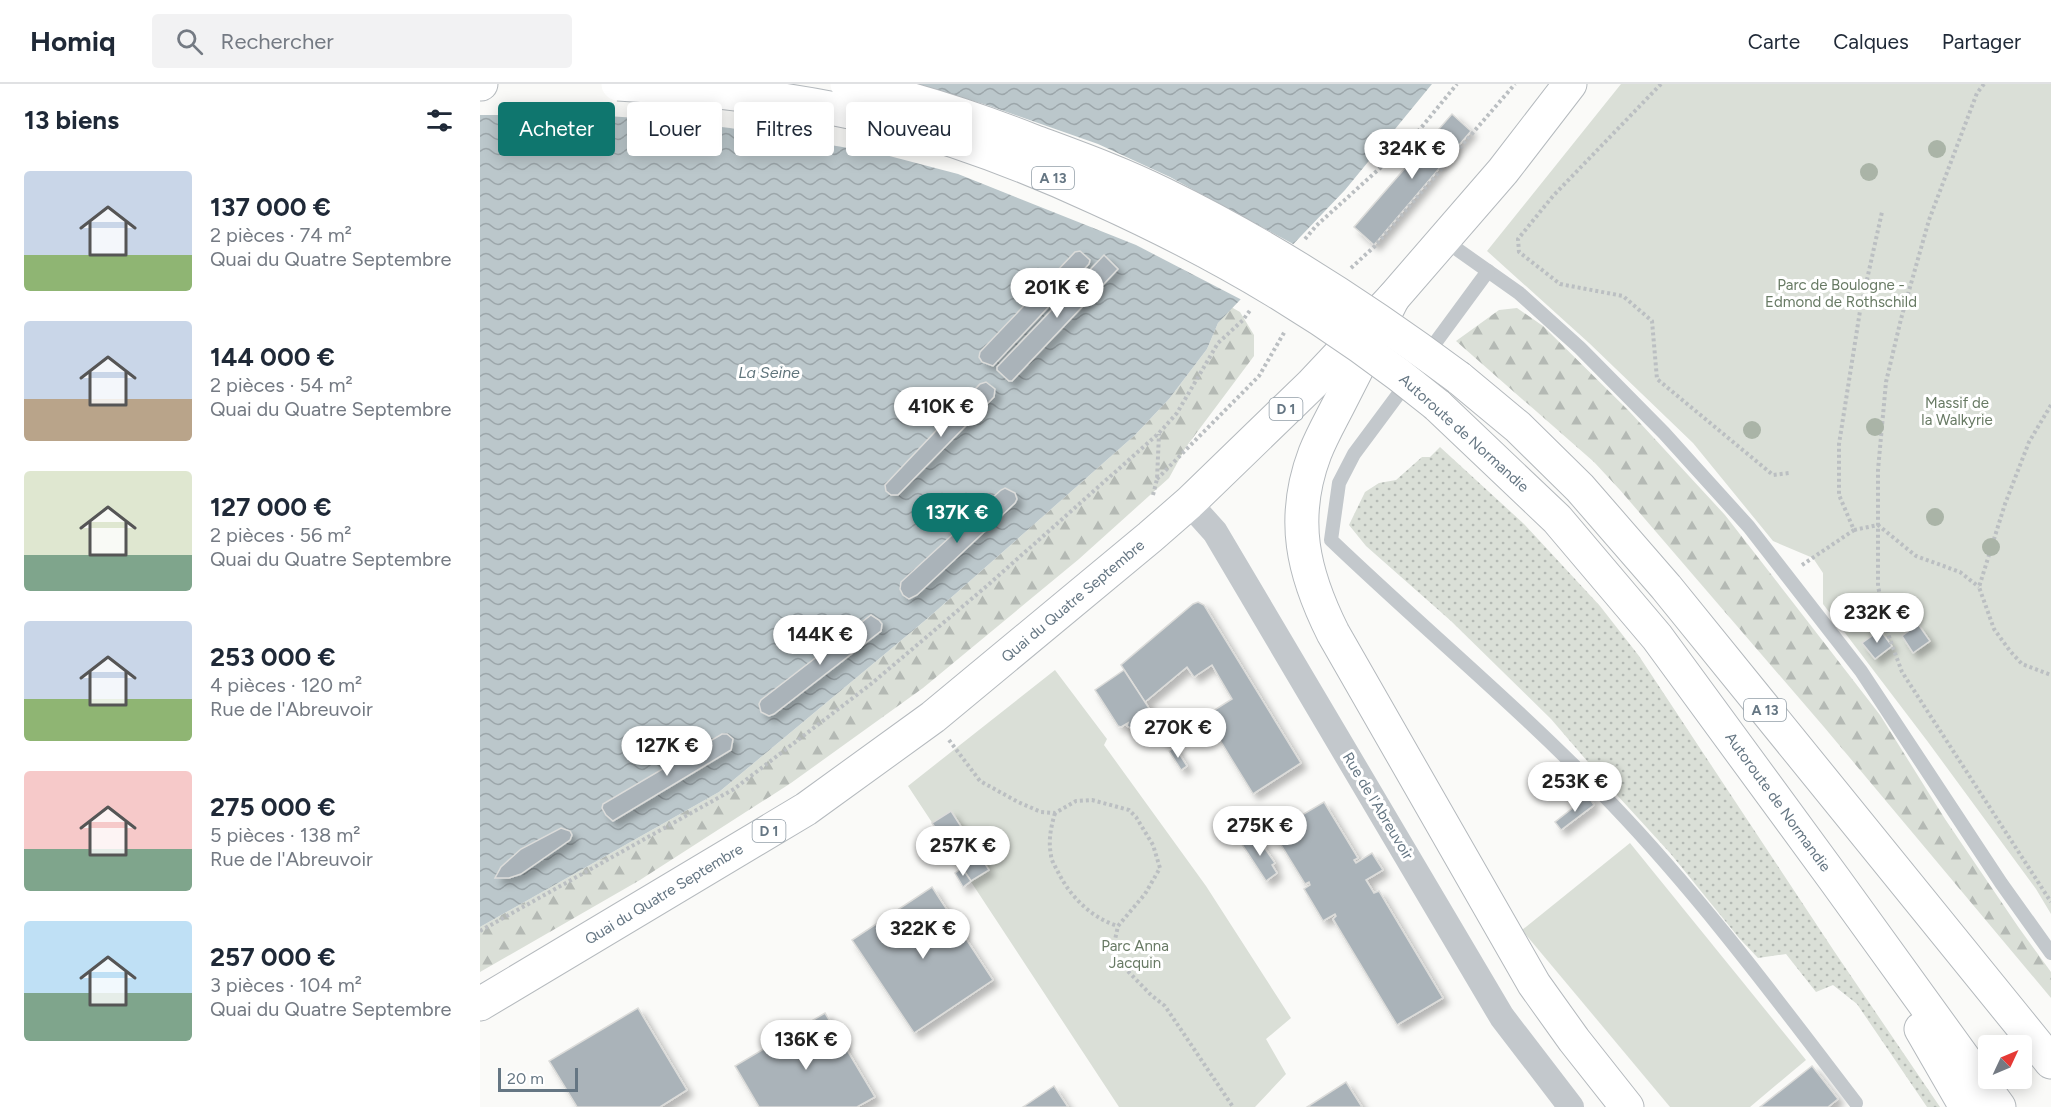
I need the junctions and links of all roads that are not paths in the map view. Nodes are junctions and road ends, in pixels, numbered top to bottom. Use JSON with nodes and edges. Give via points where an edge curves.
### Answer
{"nodes":[{"id":1,"x":618,"y":84,"type":"edge"},
{"id":2,"x":847,"y":84,"type":"edge"},
{"id":3,"x":1570,"y":84,"type":"edge"},
{"id":4,"x":1444,"y":240,"type":"junction"},
{"id":5,"x":1488,"y":271,"type":"junction"},
{"id":6,"x":1393,"y":298,"type":"junction"},
{"id":7,"x":1189,"y":503,"type":"junction"},
{"id":8,"x":1855,"y":909,"type":"junction"},
{"id":9,"x":2051,"y":953,"type":"edge"},
{"id":10,"x":480,"y":1004,"type":"edge"},
{"id":11,"x":2051,"y":1062,"type":"edge"},
{"id":12,"x":1856,"y":1103,"type":"dead end"},
{"id":13,"x":1571,"y":1107,"type":"edge"},
{"id":14,"x":1628,"y":1107,"type":"edge"},
{"id":15,"x":1966,"y":1107,"type":"edge"},
{"id":16,"x":1999,"y":1107,"type":"edge"}],
"edges":[{"from":1,"to":8,"type":"main road","name":"Autoroute de Normandie","number":"A 13","bridge":true,"via":[[739,94],[803,104],[888,121],[973,148],[1054,178],[1150,222],[1264,282],[1349,337],[1437,405],[1557,519],[1657,637]]},
{"from":2,"to":11,"type":"main road","number":"A 13","bridge":true,"via":[[895,94],[982,121],[1162,193],[1290,262],[1367,311],[1459,378],[1518,427],[1580,488],[1666,587]]},
{"from":3,"to":4,"type":"main road","name":"Quai du Quatre Septembre","number":"D 1"},
{"from":4,"to":5,"type":"lane"},
{"from":4,"to":6,"type":"main road","name":"Quai du Quatre Septembre","number":"D 1"},
{"from":5,"to":9,"type":"lane","via":[[1519,293],[1580,348],[1749,527],[1861,671]]},
{"from":5,"to":12,"type":"lane","via":[[1354,454],[1339,483],[1331,540],[1528,721],[1613,805],[1710,916]]},
{"from":6,"to":7,"type":"main road","name":"Quai du Quatre Septembre","number":"D 1"},
{"from":6,"to":14,"type":"main road","via":[[1311,465],[1301,519],[1310,579],[1333,633],[1534,984]]},
{"from":7,"to":10,"type":"main road","name":"Quai du Quatre Septembre","number":"D 1","via":[[933,717],[806,809]]},
{"from":7,"to":13,"type":"street","name":"Rue de l'Abreuvoir","via":[[1215,532],[1502,1017]]},
{"from":8,"to":15,"type":"main road"},
{"from":8,"to":16,"type":"main road","name":"Autoroute de Normandie","number":"A 13"}]}
